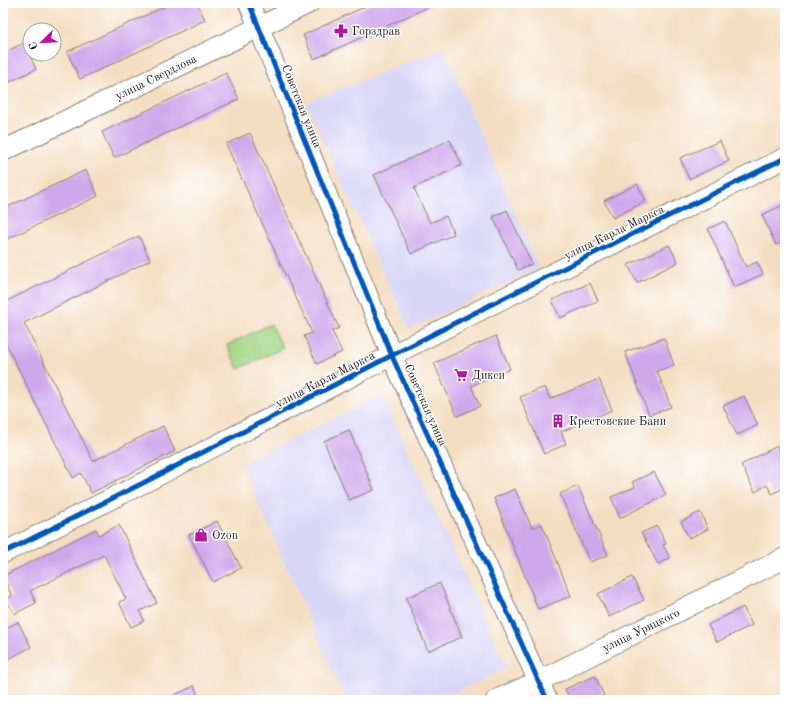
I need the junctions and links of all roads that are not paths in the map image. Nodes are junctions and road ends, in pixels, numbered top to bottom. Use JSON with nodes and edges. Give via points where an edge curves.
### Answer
{"nodes":[{"id":1,"x":249,"y":3,"type":"edge"},
{"id":2,"x":309,"y":3,"type":"edge"},
{"id":3,"x":259,"y":28,"type":"junction"},
{"id":4,"x":3,"y":151,"type":"edge"},
{"id":5,"x":785,"y":158,"type":"edge"},
{"id":6,"x":392,"y":356,"type":"junction"},
{"id":7,"x":3,"y":552,"type":"edge"},
{"id":8,"x":785,"y":558,"type":"edge"},
{"id":9,"x":539,"y":681,"type":"junction"},
{"id":10,"x":496,"y":700,"type":"edge"},
{"id":11,"x":547,"y":700,"type":"edge"}],
"edges":[{"from":1,"to":3,"type":"street","name":"Советская улица"},
{"from":2,"to":3,"type":"street","name":"улица Свердлова"},
{"from":3,"to":4,"type":"street","name":"улица Свердлова"},
{"from":3,"to":6,"type":"street","name":"Советская улица"},
{"from":5,"to":6,"type":"street","name":"улица Карла Маркса"},
{"from":6,"to":7,"type":"street","name":"улица Карла Маркса"},
{"from":6,"to":9,"type":"street","name":"Советская улица"},
{"from":8,"to":9,"type":"street","name":"улица Урицкого"},
{"from":9,"to":10,"type":"street","name":"улица Урицкого"},
{"from":9,"to":11,"type":"street","name":"Советская улица"}]}
